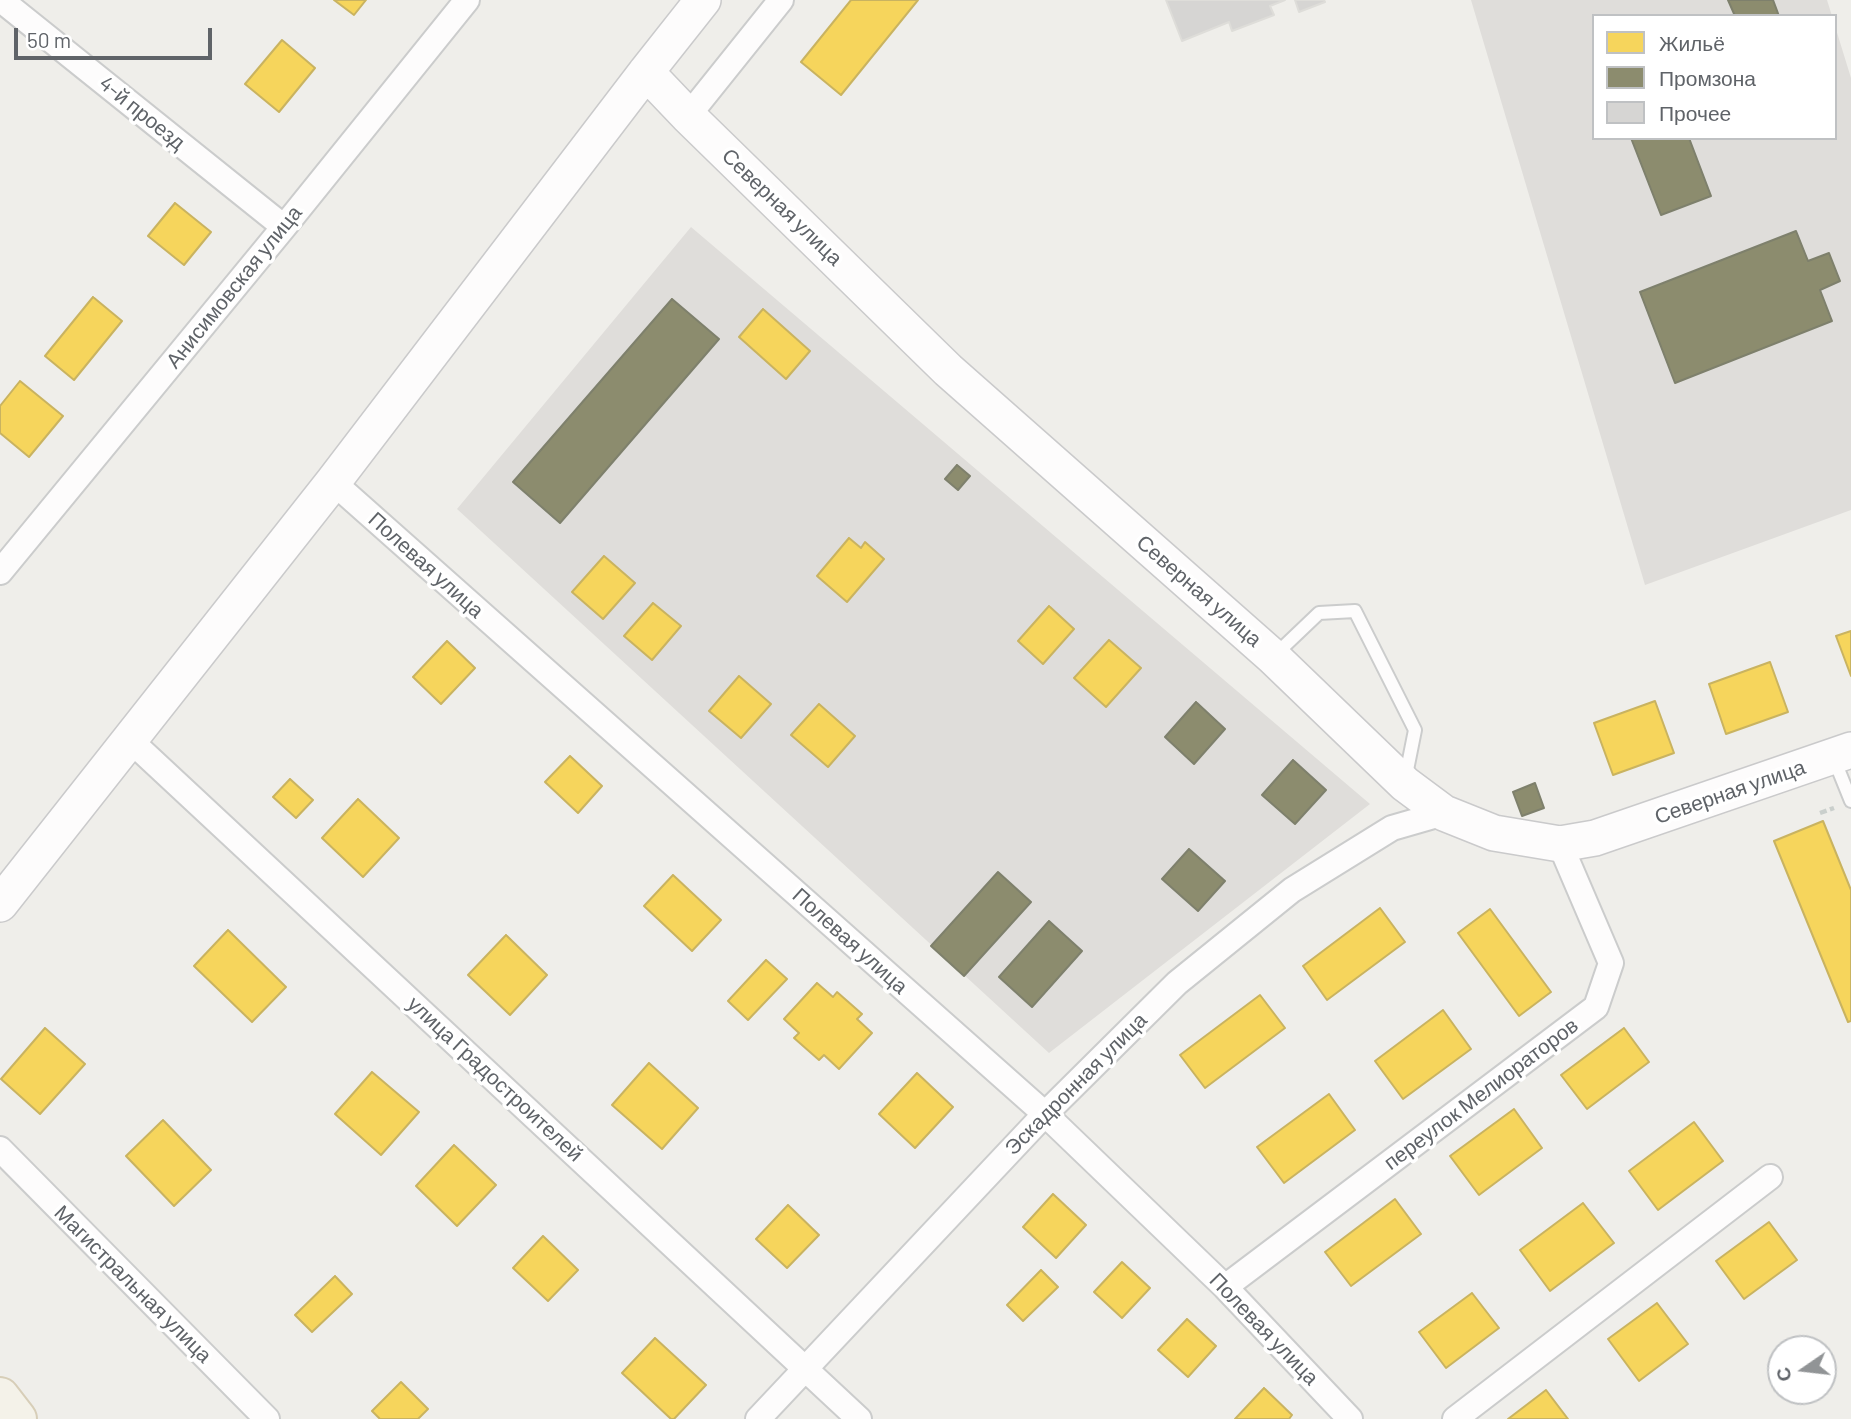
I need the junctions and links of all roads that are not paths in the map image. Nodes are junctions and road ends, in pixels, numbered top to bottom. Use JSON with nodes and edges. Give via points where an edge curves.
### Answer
{"nodes":[{"id":1,"x":1,"y":0,"type":"edge"},
{"id":2,"x":467,"y":0,"type":"edge"},
{"id":3,"x":703,"y":0,"type":"edge"},
{"id":4,"x":781,"y":0,"type":"edge"},
{"id":5,"x":646,"y":72,"type":"junction"},
{"id":6,"x":688,"y":116,"type":"junction"},
{"id":7,"x":284,"y":227,"type":"junction"},
{"id":8,"x":333,"y":482,"type":"junction"},
{"id":9,"x":0,"y":572,"type":"edge"},
{"id":10,"x":1273,"y":657,"type":"junction"},
{"id":11,"x":130,"y":740,"type":"junction"},
{"id":12,"x":1842,"y":753,"type":"edge"},
{"id":13,"x":1405,"y":784,"type":"junction"},
{"id":14,"x":1851,"y":801,"type":"edge"},
{"id":15,"x":1444,"y":813,"type":"junction"},
{"id":16,"x":1560,"y":844,"type":"junction"},
{"id":17,"x":0,"y":904,"type":"edge"},
{"id":18,"x":1045,"y":1114,"type":"junction"},
{"id":19,"x":0,"y":1149,"type":"edge"},
{"id":20,"x":1770,"y":1177,"type":"dead end"},
{"id":21,"x":1225,"y":1287,"type":"junction"},
{"id":22,"x":805,"y":1368,"type":"junction"},
{"id":23,"x":0,"y":1397,"type":"edge"},
{"id":24,"x":17,"y":1419,"type":"edge"},
{"id":25,"x":267,"y":1419,"type":"edge"},
{"id":26,"x":758,"y":1419,"type":"edge"},
{"id":27,"x":859,"y":1419,"type":"edge"},
{"id":28,"x":1349,"y":1419,"type":"edge"},
{"id":29,"x":1455,"y":1419,"type":"edge"}],
"edges":[{"from":1,"to":7,"type":"street","name":"4-й проезд"},
{"from":2,"to":7,"type":"street","name":"Анисимовская улица"},
{"from":3,"to":5,"type":"street"},
{"from":4,"to":6,"type":"street"},
{"from":5,"to":6,"type":"street","name":"Северная улица"},
{"from":5,"to":8,"type":"street"},
{"from":6,"to":10,"type":"street","name":"Северная улица","via":[[948,370]]},
{"from":7,"to":9,"type":"street","name":"Анисимовская улица"},
{"from":8,"to":11,"type":"street"},
{"from":8,"to":18,"type":"street","name":"Полевая улица"},
{"from":10,"to":13,"type":"street","name":"Северная улица"},
{"from":10,"to":13,"type":"lane","via":[[1318,613],[1355,611],[1415,730]]},
{"from":11,"to":17,"type":"street"},
{"from":11,"to":22,"type":"street","name":"улица Градостроителей"},
{"from":12,"to":14,"type":"lane"},
{"from":12,"to":16,"type":"street","name":"Северная улица","via":[[1595,838]]},
{"from":13,"to":15,"type":"street","name":"Северная улица"},
{"from":15,"to":16,"type":"street","name":"Северная улица","via":[[1494,833]]},
{"from":15,"to":18,"type":"street","name":"Эскадронная улица","via":[[1392,828],[1292,890],[1177,983]]},
{"from":16,"to":21,"type":"street","name":"переулок Мелиораторов","via":[[1611,963],[1596,1007]]},
{"from":18,"to":21,"type":"street","name":"Полевая улица"},
{"from":18,"to":22,"type":"street","name":"Эскадронная улица"},
{"from":19,"to":25,"type":"street","name":"Магистральная улица"},
{"from":20,"to":29,"type":"street"},
{"from":21,"to":28,"type":"street","name":"Полевая улица"},
{"from":22,"to":26,"type":"street","name":"Эскадронная улица"},
{"from":22,"to":27,"type":"street","name":"улица Градостроителей"},
{"from":23,"to":24,"type":"main road"}]}
